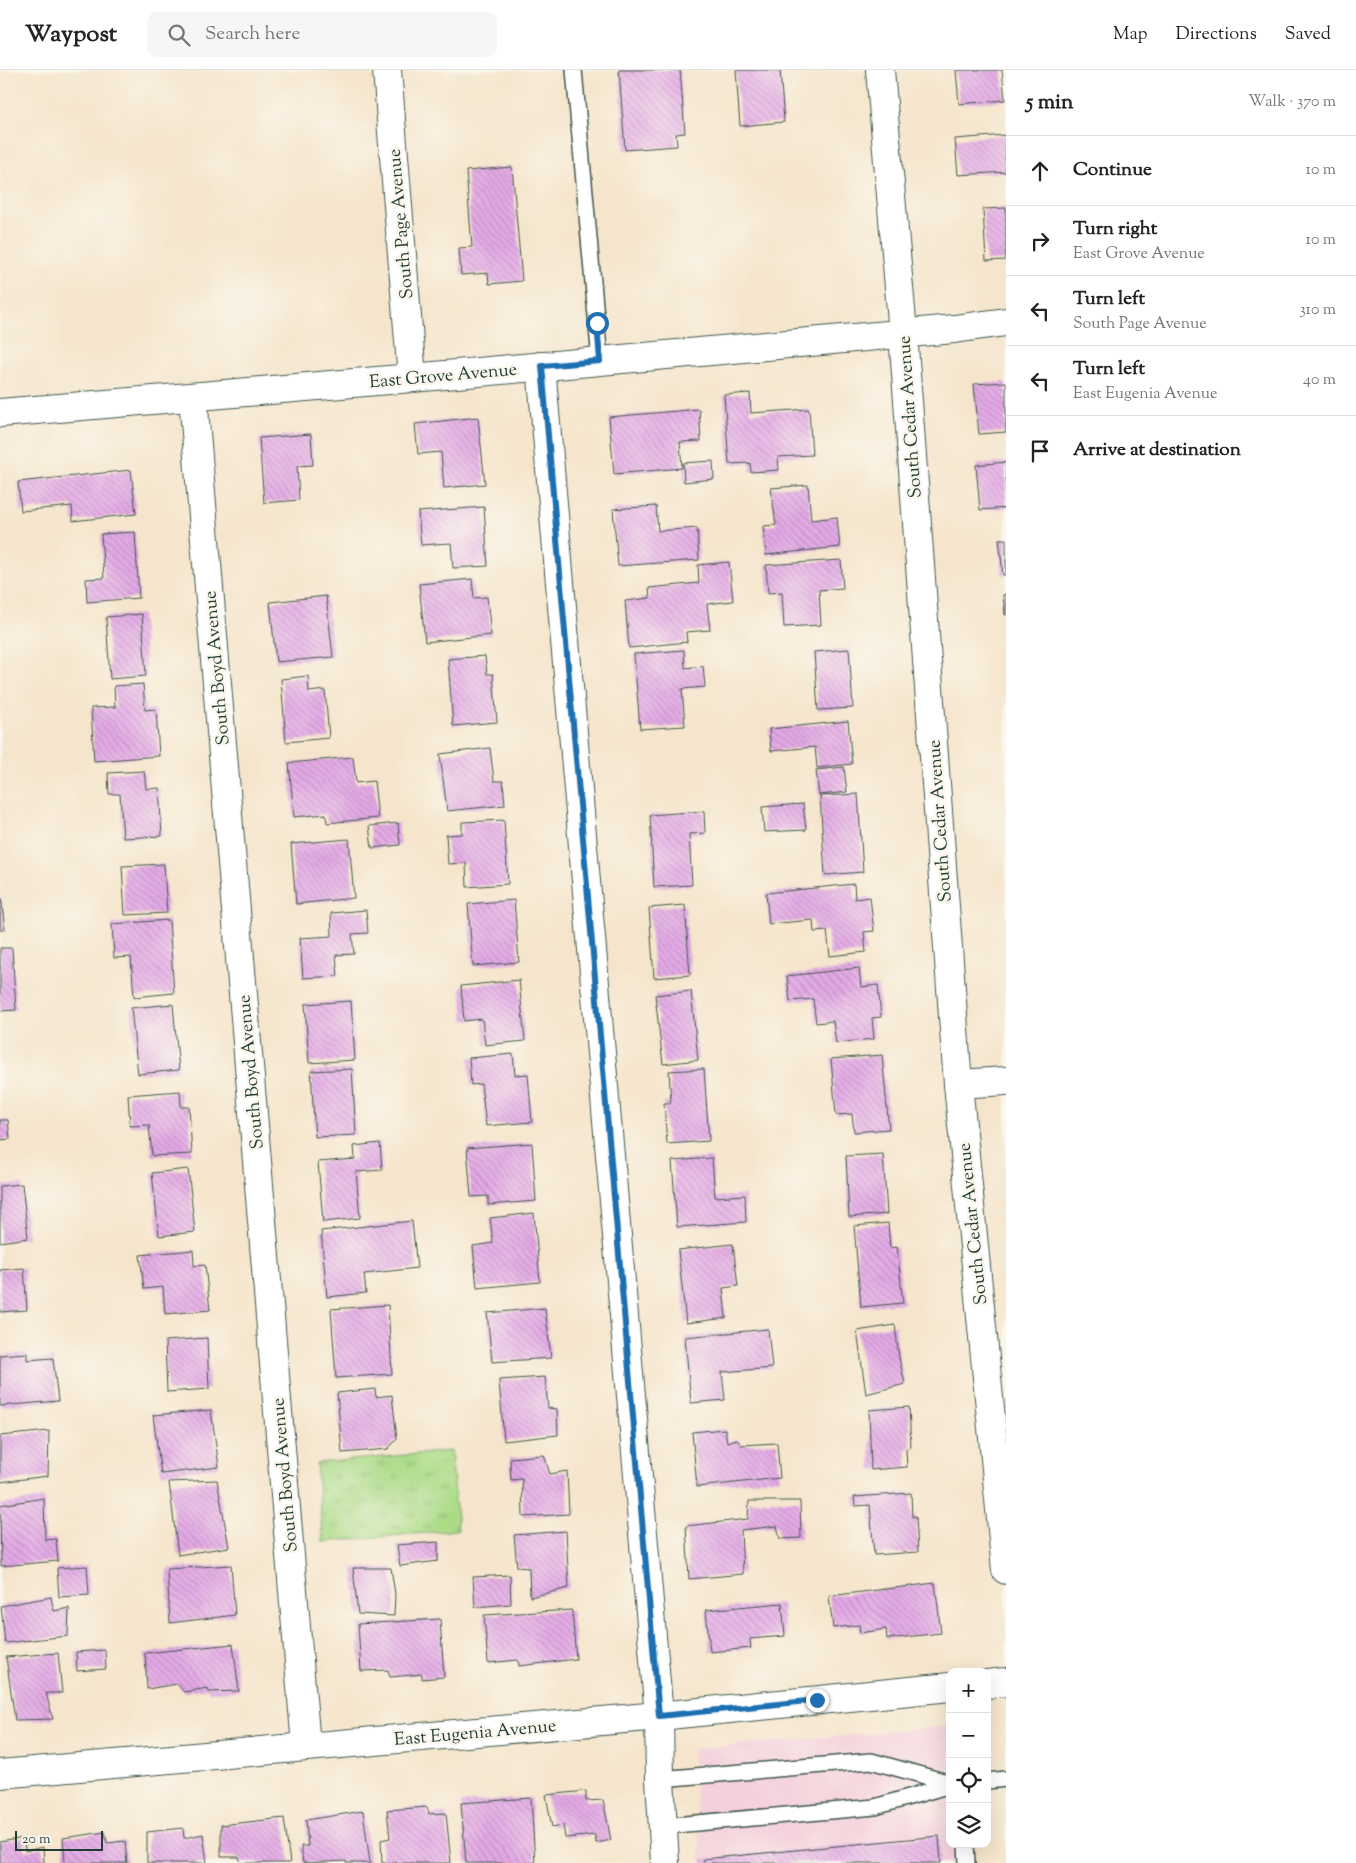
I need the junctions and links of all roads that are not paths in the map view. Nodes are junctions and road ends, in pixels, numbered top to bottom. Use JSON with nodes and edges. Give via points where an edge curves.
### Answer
{"nodes":[{"id":1,"x":387,"y":70,"type":"edge"},
{"id":2,"x":574,"y":70,"type":"edge"},
{"id":3,"x":880,"y":70,"type":"edge"},
{"id":4,"x":1006,"y":322,"type":"edge"},
{"id":5,"x":903,"y":333,"type":"junction"},
{"id":6,"x":600,"y":361,"type":"junction"},
{"id":7,"x":542,"y":366,"type":"junction"},
{"id":8,"x":412,"y":378,"type":"junction"},
{"id":9,"x":193,"y":397,"type":"junction"},
{"id":10,"x":0,"y":413,"type":"edge"},
{"id":11,"x":1006,"y":1081,"type":"edge"},
{"id":12,"x":958,"y":1084,"type":"junction"},
{"id":13,"x":1006,"y":1570,"type":"edge"},
{"id":14,"x":1006,"y":1682,"type":"edge"},
{"id":15,"x":991,"y":1684,"type":"edge"},
{"id":16,"x":946,"y":1688,"type":"edge"},
{"id":17,"x":659,"y":1716,"type":"junction"},
{"id":18,"x":306,"y":1746,"type":"junction"},
{"id":19,"x":0,"y":1774,"type":"edge"},
{"id":20,"x":660,"y":1779,"type":"junction"},
{"id":21,"x":1006,"y":1779,"type":"edge"},
{"id":22,"x":991,"y":1781,"type":"edge"},
{"id":23,"x":946,"y":1783,"type":"edge"},
{"id":24,"x":946,"y":1785,"type":"edge"},
{"id":25,"x":663,"y":1826,"type":"junction"},
{"id":26,"x":966,"y":1848,"type":"edge"},
{"id":27,"x":666,"y":1863,"type":"edge"},
{"id":28,"x":967,"y":1863,"type":"edge"}],
"edges":[{"from":1,"to":8,"type":"street","name":"South Page Avenue"},
{"from":2,"to":6,"type":"lane"},
{"from":3,"to":5,"type":"street","name":"South Cedar Avenue"},
{"from":4,"to":5,"type":"street","name":"East Grove Avenue"},
{"from":5,"to":6,"type":"street","name":"East Grove Avenue"},
{"from":5,"to":12,"type":"street","name":"South Cedar Avenue"},
{"from":6,"to":7,"type":"street","name":"East Grove Avenue"},
{"from":7,"to":8,"type":"street","name":"East Grove Avenue"},
{"from":7,"to":17,"type":"street"},
{"from":8,"to":9,"type":"street","name":"East Grove Avenue"},
{"from":9,"to":10,"type":"street","name":"East Grove Avenue"},
{"from":9,"to":18,"type":"street","name":"South Boyd Avenue"},
{"from":11,"to":12,"type":"street"},
{"from":12,"to":13,"type":"street","name":"South Cedar Avenue"},
{"from":14,"to":15,"type":"street"},
{"from":16,"to":17,"type":"street","name":"East Eugenia Avenue"},
{"from":17,"to":18,"type":"street","name":"East Eugenia Avenue"},
{"from":17,"to":20,"type":"street"},
{"from":18,"to":19,"type":"street","name":"East Eugenia Avenue"},
{"from":20,"to":23,"type":"lane","via":[[871,1761]]},
{"from":20,"to":25,"type":"street"},
{"from":21,"to":22,"type":"lane"},
{"from":24,"to":25,"type":"lane","via":[[875,1807]]},
{"from":25,"to":27,"type":"street"},
{"from":26,"to":28,"type":"lane"}]}
